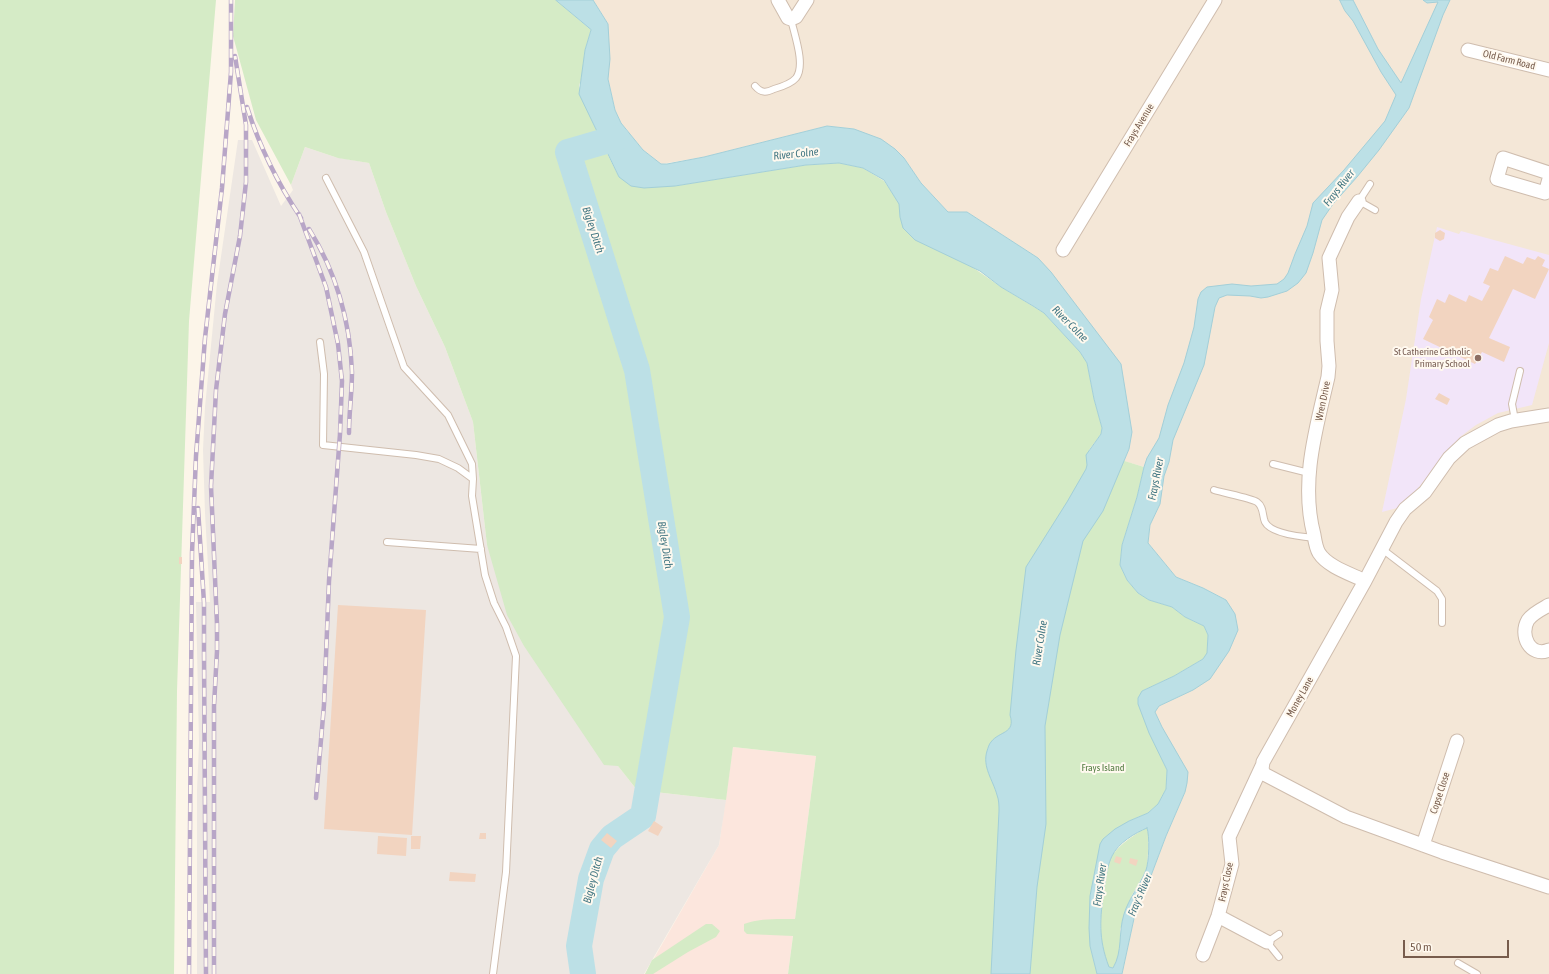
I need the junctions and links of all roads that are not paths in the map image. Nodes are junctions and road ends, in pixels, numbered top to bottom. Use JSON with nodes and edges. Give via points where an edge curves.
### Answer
{"nodes":[{"id":1,"x":778,"y":0,"type":"edge"},
{"id":2,"x":807,"y":0,"type":"edge"},
{"id":3,"x":1215,"y":0,"type":"edge"},
{"id":4,"x":792,"y":19,"type":"junction"},
{"id":5,"x":1468,"y":50,"type":"dead end"},
{"id":6,"x":1549,"y":70,"type":"edge"},
{"id":7,"x":755,"y":86,"type":"dead end"},
{"id":8,"x":1549,"y":173,"type":"edge"},
{"id":9,"x":326,"y":178,"type":"dead end"},
{"id":10,"x":1549,"y":180,"type":"edge"},
{"id":11,"x":1370,"y":184,"type":"dead end"},
{"id":12,"x":1359,"y":201,"type":"junction"},
{"id":13,"x":1375,"y":210,"type":"dead end"},
{"id":14,"x":1063,"y":250,"type":"dead end"},
{"id":15,"x":320,"y":342,"type":"dead end"},
{"id":16,"x":1520,"y":371,"type":"dead end"},
{"id":17,"x":1549,"y":415,"type":"edge"},
{"id":18,"x":1515,"y":420,"type":"junction"},
{"id":19,"x":1273,"y":464,"type":"dead end"},
{"id":20,"x":1309,"y":473,"type":"junction"},
{"id":21,"x":473,"y":479,"type":"junction"},
{"id":22,"x":1214,"y":490,"type":"dead end"},
{"id":23,"x":1315,"y":538,"type":"junction"},
{"id":24,"x":387,"y":542,"type":"dead end"},
{"id":25,"x":481,"y":549,"type":"junction"},
{"id":26,"x":1382,"y":549,"type":"junction"},
{"id":27,"x":1365,"y":581,"type":"junction"},
{"id":28,"x":1549,"y":605,"type":"edge"},
{"id":29,"x":1442,"y":623,"type":"dead end"},
{"id":30,"x":1549,"y":650,"type":"edge"},
{"id":31,"x":1457,"y":741,"type":"dead end"},
{"id":32,"x":1262,"y":766,"type":"junction"},
{"id":33,"x":1423,"y":845,"type":"junction"},
{"id":34,"x":1549,"y":888,"type":"edge"},
{"id":35,"x":1218,"y":916,"type":"junction"},
{"id":36,"x":1279,"y":934,"type":"dead end"},
{"id":37,"x":1267,"y":942,"type":"junction"},
{"id":38,"x":1203,"y":955,"type":"dead end"},
{"id":39,"x":1279,"y":957,"type":"dead end"},
{"id":40,"x":1458,"y":963,"type":"dead end"},
{"id":41,"x":493,"y":974,"type":"edge"},
{"id":42,"x":1476,"y":974,"type":"edge"}],
"edges":[{"from":1,"to":4,"type":"street","via":[[788,18]]},
{"from":2,"to":4,"type":"street"},
{"from":3,"to":14,"type":"street","name":"Frays Avenue"},
{"from":4,"to":7,"type":"lane","via":[[800,58],[796,78],[767,92],[760,91]]},
{"from":5,"to":6,"type":"street","name":"Old Farm Road"},
{"from":8,"to":10,"type":"street","via":[[1503,158],[1497,179],[1545,193]]},
{"from":9,"to":21,"type":"lane","via":[[364,252],[404,367],[448,415],[472,464]]},
{"from":11,"to":12,"type":"lane"},
{"from":12,"to":13,"type":"lane"},
{"from":12,"to":20,"type":"street","name":"Wren Drive","via":[[1348,217],[1329,258],[1332,290],[1327,311],[1328,377]]},
{"from":15,"to":21,"type":"lane","via":[[324,374],[323,445],[439,459]]},
{"from":16,"to":18,"type":"lane","via":[[1512,404]]},
{"from":17,"to":18,"type":"street","name":"Money Lane"},
{"from":18,"to":26,"type":"street","name":"Money Lane","via":[[1498,425],[1465,443],[1449,458],[1425,492],[1396,522]]},
{"from":19,"to":20,"type":"lane"},
{"from":20,"to":23,"type":"street","name":"Wren Drive","via":[[1308,510]]},
{"from":21,"to":25,"type":"lane","via":[[472,496]]},
{"from":22,"to":23,"type":"lane","via":[[1257,502],[1271,528],[1294,536]]},
{"from":23,"to":27,"type":"street","name":"Wren Drive","via":[[1318,552],[1324,562]]},
{"from":24,"to":25,"type":"lane"},
{"from":25,"to":41,"type":"lane","via":[[485,575],[494,603],[516,656],[506,872]]},
{"from":26,"to":27,"type":"street","name":"Money Lane"},
{"from":26,"to":29,"type":"lane","via":[[1437,591],[1442,600]]},
{"from":27,"to":32,"type":"street","name":"Money Lane"},
{"from":28,"to":30,"type":"street","via":[[1530,618],[1525,632],[1527,642],[1532,648],[1541,652]]},
{"from":31,"to":33,"type":"street","name":"Copse Close"},
{"from":32,"to":33,"type":"street","via":[[1264,774],[1346,817]]},
{"from":32,"to":35,"type":"street","name":"Frays Close","via":[[1229,838],[1232,864]]},
{"from":33,"to":34,"type":"street"},
{"from":35,"to":37,"type":"street"},
{"from":35,"to":38,"type":"street","name":"Frays Close"},
{"from":36,"to":37,"type":"lane"},
{"from":37,"to":39,"type":"lane"},
{"from":40,"to":42,"type":"lane"}]}
